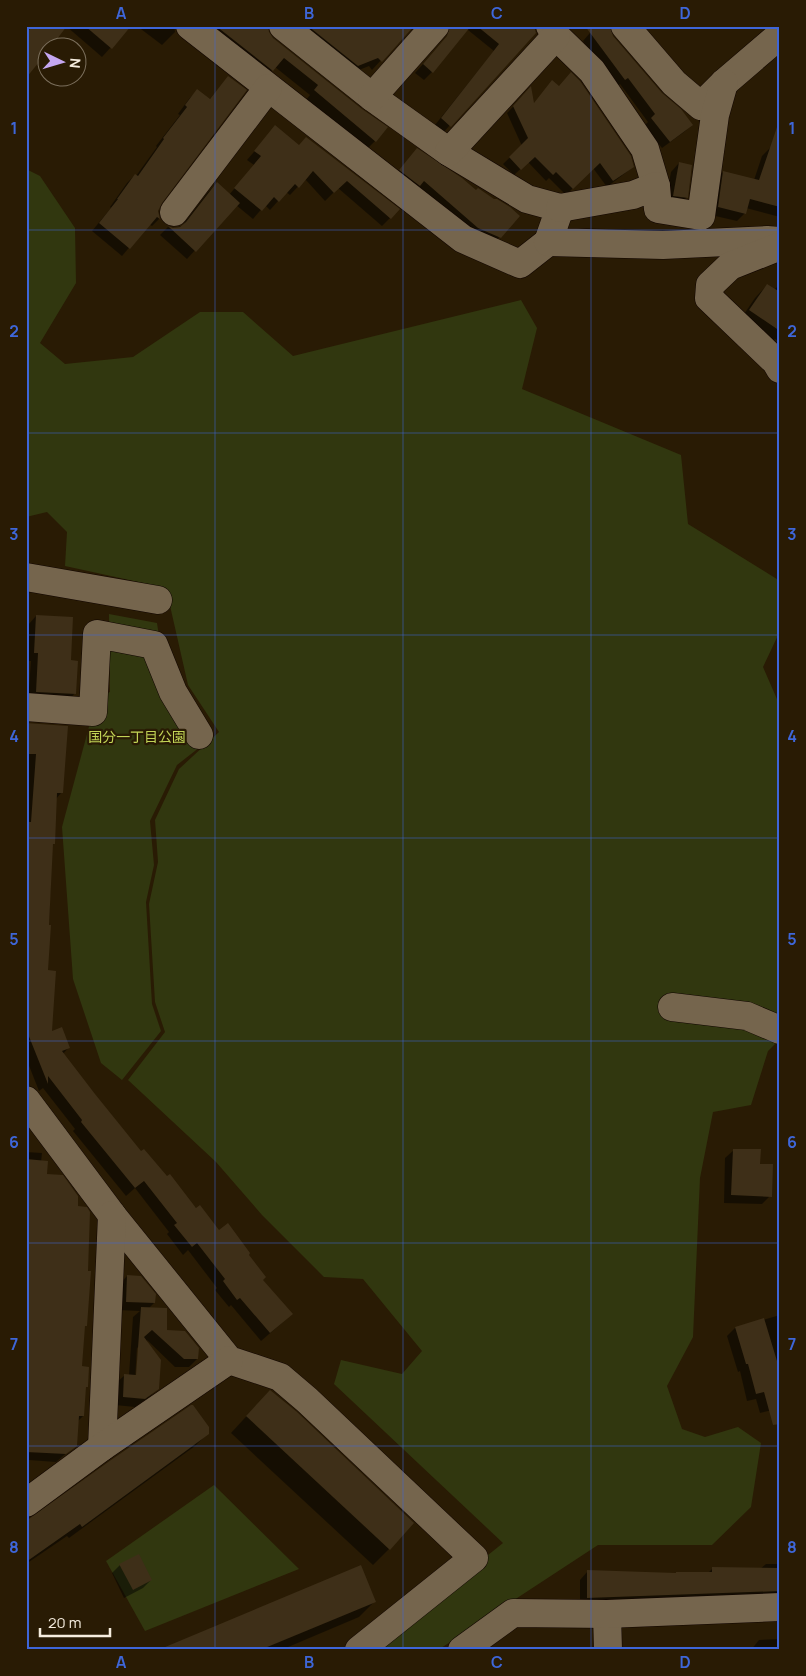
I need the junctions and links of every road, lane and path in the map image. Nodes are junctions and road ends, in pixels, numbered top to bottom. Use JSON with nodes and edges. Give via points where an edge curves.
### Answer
{"nodes":[{"id":1,"x":190,"y":26,"type":"edge"},
{"id":2,"x":283,"y":26,"type":"edge"},
{"id":3,"x":435,"y":26,"type":"edge"},
{"id":4,"x":625,"y":26,"type":"edge"},
{"id":5,"x":553,"y":31,"type":"edge"},
{"id":6,"x":780,"y":35,"type":"edge"},
{"id":7,"x":724,"y":82,"type":"junction"},
{"id":8,"x":268,"y":88,"type":"junction"},
{"id":9,"x":372,"y":97,"type":"junction"},
{"id":10,"x":449,"y":152,"type":"junction"},
{"id":11,"x":656,"y":186,"type":"junction"},
{"id":12,"x":560,"y":208,"type":"junction"},
{"id":13,"x":174,"y":212,"type":"dead end"},
{"id":14,"x":780,"y":241,"type":"edge"},
{"id":15,"x":548,"y":242,"type":"junction"},
{"id":16,"x":780,"y":246,"type":"edge"},
{"id":17,"x":780,"y":369,"type":"edge"},
{"id":18,"x":26,"y":577,"type":"edge"},
{"id":19,"x":158,"y":600,"type":"dead end"},
{"id":20,"x":26,"y":707,"type":"edge"},
{"id":21,"x":199,"y":735,"type":"dead end"},
{"id":22,"x":672,"y":1008,"type":"dead end"},
{"id":23,"x":780,"y":1030,"type":"edge"},
{"id":24,"x":26,"y":1100,"type":"edge"},
{"id":25,"x":112,"y":1214,"type":"junction"},
{"id":26,"x":228,"y":1360,"type":"junction"},
{"id":27,"x":102,"y":1447,"type":"junction"},
{"id":28,"x":26,"y":1503,"type":"edge"},
{"id":29,"x":780,"y":1607,"type":"edge"},
{"id":30,"x":608,"y":1614,"type":"junction"},
{"id":31,"x":359,"y":1650,"type":"edge"},
{"id":32,"x":462,"y":1650,"type":"edge"},
{"id":33,"x":608,"y":1650,"type":"edge"}],
"edges":[{"from":1,"to":8,"type":"street"},
{"from":2,"to":9,"type":"street"},
{"from":3,"to":9,"type":"street"},
{"from":4,"to":7,"type":"street","via":[[674,83],[701,106]]},
{"from":5,"to":10,"type":"street"},
{"from":5,"to":11,"type":"street","via":[[598,78],[645,149]]},
{"from":6,"to":7,"type":"street"},
{"from":7,"to":11,"type":"street","via":[[715,115],[701,216],[658,209]]},
{"from":8,"to":13,"type":"street"},
{"from":8,"to":15,"type":"street","via":[[463,239],[520,264]]},
{"from":9,"to":10,"type":"street"},
{"from":10,"to":12,"type":"street","via":[[527,199]]},
{"from":11,"to":12,"type":"street","via":[[632,195]]},
{"from":12,"to":15,"type":"street"},
{"from":14,"to":15,"type":"street","via":[[663,245]]},
{"from":16,"to":17,"type":"street","via":[[730,266],[710,285],[709,298]]},
{"from":18,"to":19,"type":"street"},
{"from":20,"to":21,"type":"street","via":[[93,712],[97,634],[154,645],[173,692]]},
{"from":22,"to":23,"type":"street","via":[[747,1016]]},
{"from":24,"to":25,"type":"street"},
{"from":25,"to":26,"type":"street"},
{"from":25,"to":27,"type":"street"},
{"from":26,"to":27,"type":"street"},
{"from":26,"to":31,"type":"street","via":[[280,1377],[474,1558]]},
{"from":27,"to":28,"type":"street"},
{"from":29,"to":30,"type":"street"},
{"from":30,"to":32,"type":"street","via":[[513,1613]]},
{"from":30,"to":33,"type":"street"}]}
